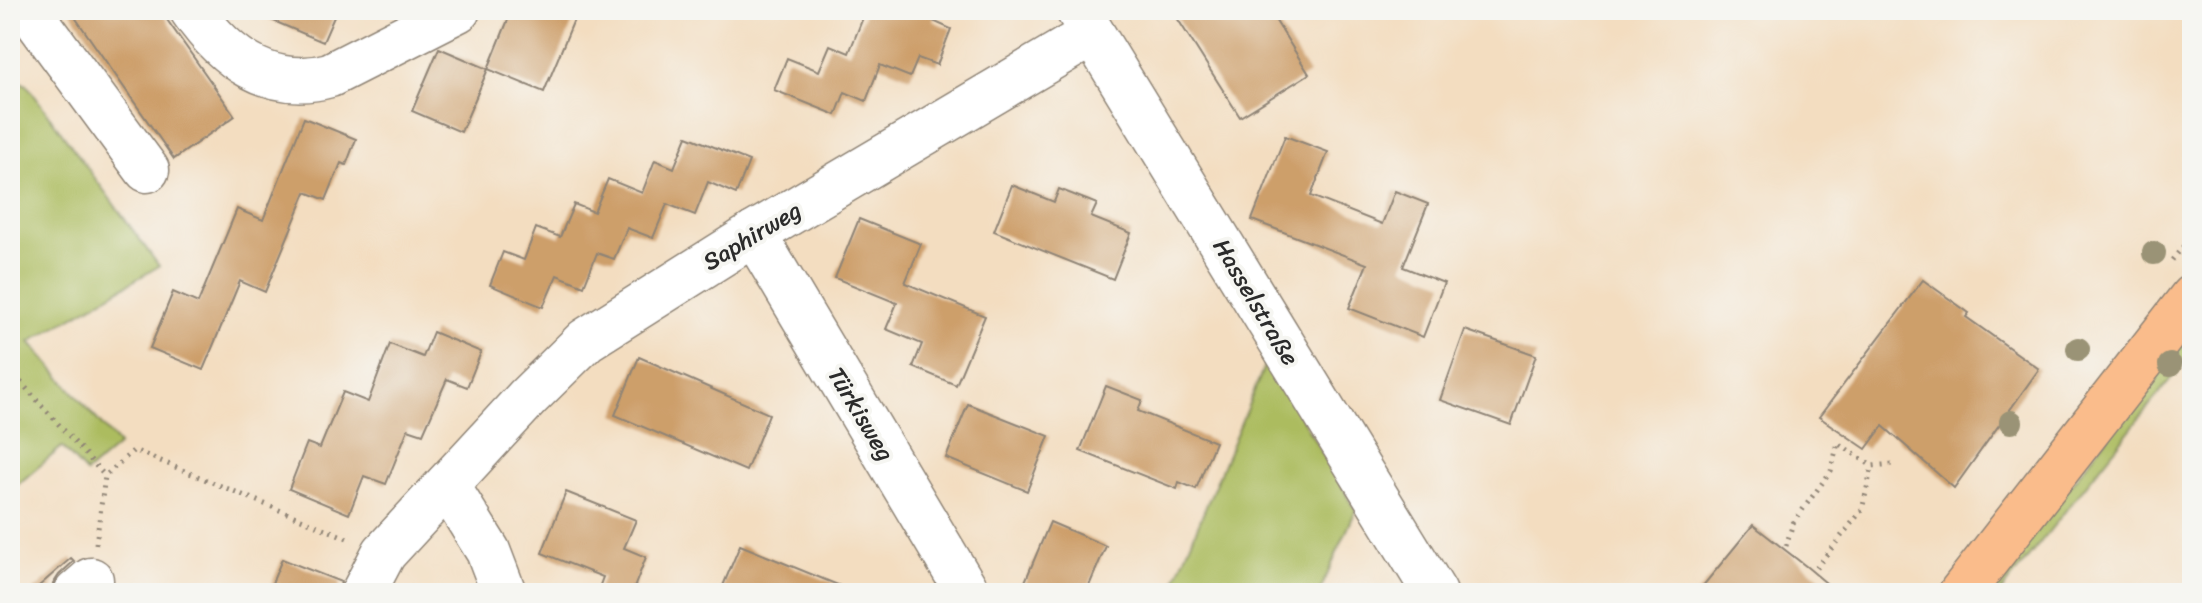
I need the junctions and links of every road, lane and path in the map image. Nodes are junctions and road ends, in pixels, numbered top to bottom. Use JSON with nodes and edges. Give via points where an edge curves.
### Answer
{"nodes":[{"id":1,"x":29,"y":10,"type":"edge"},
{"id":2,"x":192,"y":10,"type":"edge"},
{"id":3,"x":458,"y":10,"type":"edge"},
{"id":4,"x":1085,"y":22,"type":"edge"},
{"id":5,"x":147,"y":170,"type":"dead end"},
{"id":6,"x":754,"y":234,"type":"junction"},
{"id":7,"x":2192,"y":297,"type":"edge"},
{"id":8,"x":10,"y":370,"type":"edge"},
{"id":9,"x":1893,"y":464,"type":"dead end"},
{"id":10,"x":1872,"y":466,"type":"junction"},
{"id":11,"x":105,"y":476,"type":"junction"},
{"id":12,"x":447,"y":485,"type":"junction"},
{"id":13,"x":1786,"y":546,"type":"dead end"},
{"id":14,"x":384,"y":553,"type":"junction"},
{"id":15,"x":1816,"y":568,"type":"dead end"},
{"id":16,"x":84,"y":587,"type":"edge"},
{"id":17,"x":363,"y":593,"type":"edge"},
{"id":18,"x":504,"y":593,"type":"edge"},
{"id":19,"x":968,"y":593,"type":"edge"},
{"id":20,"x":1435,"y":593,"type":"edge"},
{"id":21,"x":1961,"y":593,"type":"edge"}],
"edges":[{"from":1,"to":5,"type":"street"},
{"from":2,"to":3,"type":"street","via":[[210,36],[245,64],[268,74],[314,80]]},
{"from":4,"to":6,"type":"street","name":"Saphirweg"},
{"from":4,"to":20,"type":"street","name":"Hasselstraße"},
{"from":6,"to":12,"type":"street","name":"Saphirweg","via":[[586,340]]},
{"from":6,"to":19,"type":"street","name":"Türkisweg"},
{"from":7,"to":21,"type":"main road"},
{"from":8,"to":11,"type":"path"},
{"from":9,"to":10,"type":"path"},
{"from":10,"to":13,"type":"path","via":[[1838,443],[1831,471],[1793,523]]},
{"from":10,"to":15,"type":"path","via":[[1862,510]]},
{"from":11,"to":14,"type":"path","via":[[134,450]]},
{"from":11,"to":16,"type":"path"},
{"from":12,"to":14,"type":"street","name":"Saphirweg"},
{"from":12,"to":18,"type":"street","via":[[488,551]]},
{"from":14,"to":17,"type":"street","name":"Saphirweg"}]}
